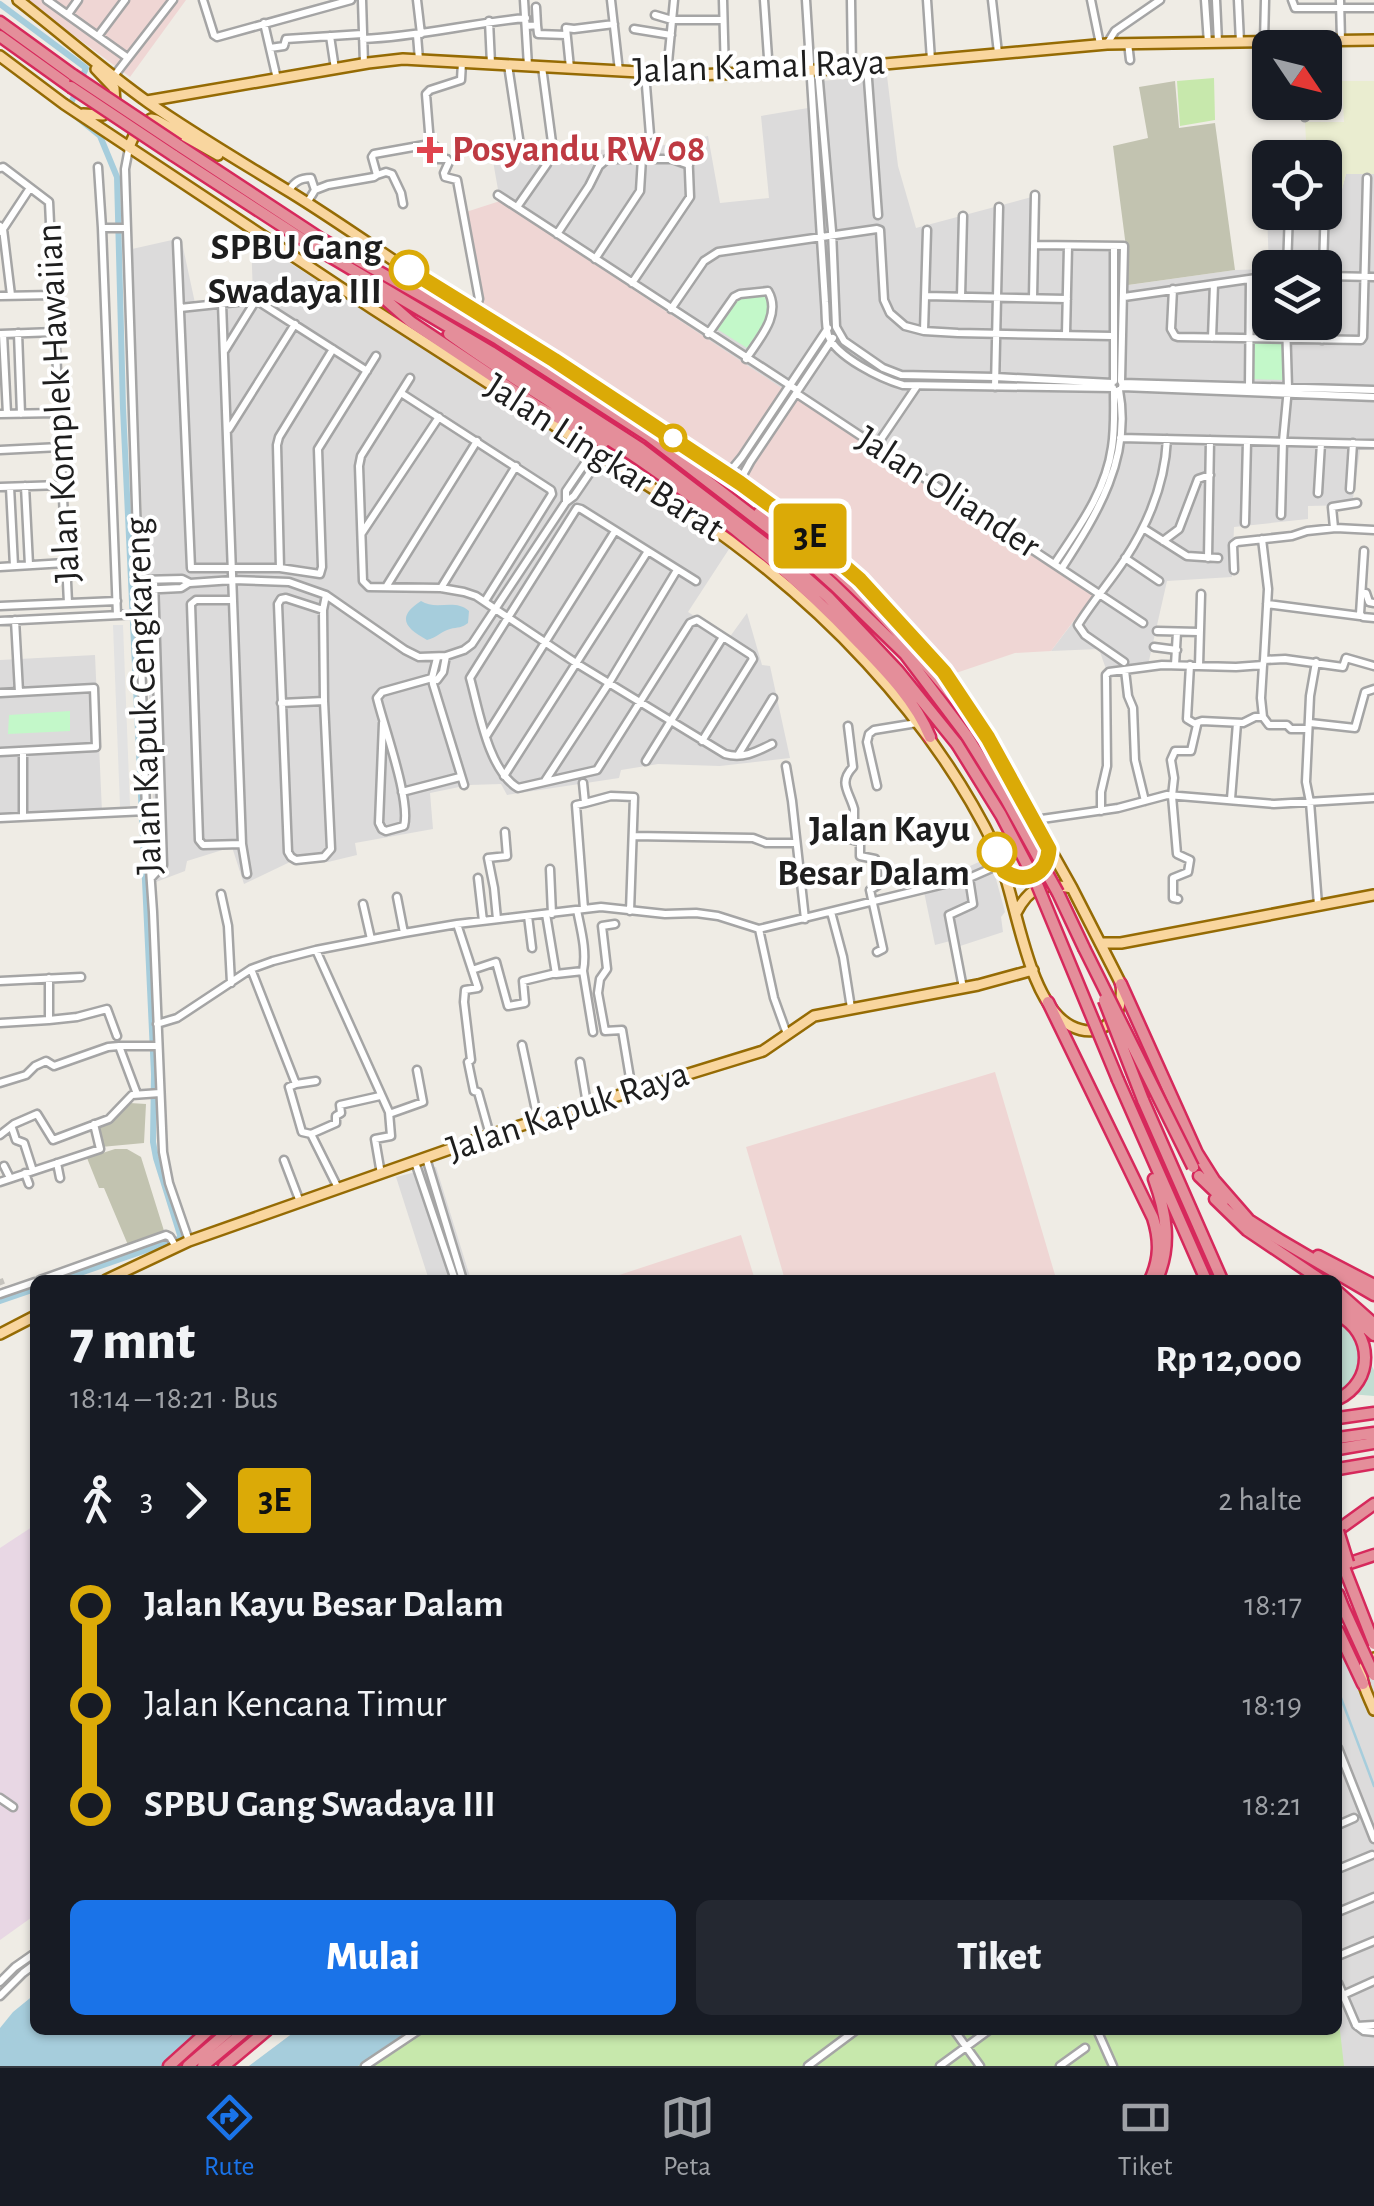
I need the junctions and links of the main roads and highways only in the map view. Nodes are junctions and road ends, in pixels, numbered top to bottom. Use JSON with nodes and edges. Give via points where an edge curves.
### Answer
{"nodes":[{"id":1,"x":20,"y":0,"type":"edge"},
{"id":2,"x":34,"y":13,"type":"junction"},
{"id":3,"x":0,"y":22,"type":"edge"},
{"id":4,"x":0,"y":36,"type":"edge"},
{"id":5,"x":1342,"y":40,"type":"edge"},
{"id":6,"x":1374,"y":40,"type":"edge"},
{"id":7,"x":1252,"y":42,"type":"edge"},
{"id":8,"x":0,"y":56,"type":"edge"},
{"id":9,"x":72,"y":81,"type":"junction"},
{"id":10,"x":147,"y":101,"type":"junction"},
{"id":11,"x":77,"y":112,"type":"junction"},
{"id":12,"x":172,"y":128,"type":"junction"},
{"id":13,"x":129,"y":146,"type":"junction"},
{"id":14,"x":149,"y":160,"type":"junction"},
{"id":15,"x":251,"y":170,"type":"junction"},
{"id":16,"x":319,"y":244,"type":"junction"},
{"id":17,"x":359,"y":274,"type":"junction"},
{"id":18,"x":416,"y":306,"type":"junction"},
{"id":19,"x":649,"y":466,"type":"junction"},
{"id":20,"x":748,"y":511,"type":"junction"},
{"id":21,"x":930,"y":737,"type":"junction"},
{"id":22,"x":988,"y":738,"type":"junction"},
{"id":23,"x":962,"y":740,"type":"junction"},
{"id":24,"x":1049,"y":849,"type":"junction"},
{"id":25,"x":1003,"y":868,"type":"junction"},
{"id":26,"x":1072,"y":888,"type":"junction"},
{"id":27,"x":1374,"y":895,"type":"edge"},
{"id":28,"x":1016,"y":913,"type":"junction"},
{"id":29,"x":1101,"y":943,"type":"junction"},
{"id":30,"x":1120,"y":943,"type":"junction"},
{"id":31,"x":1084,"y":948,"type":"junction"},
{"id":32,"x":1108,"y":956,"type":"junction"},
{"id":33,"x":1033,"y":970,"type":"junction"},
{"id":34,"x":1121,"y":984,"type":"junction"},
{"id":35,"x":1048,"y":1002,"type":"junction"},
{"id":36,"x":1129,"y":1107,"type":"junction"},
{"id":37,"x":1196,"y":1172,"type":"junction"},
{"id":38,"x":1248,"y":1219,"type":"junction"},
{"id":39,"x":1279,"y":1246,"type":"junction"},
{"id":40,"x":1220,"y":1274,"type":"edge"},
{"id":41,"x":115,"y":1275,"type":"edge"},
{"id":42,"x":1156,"y":1275,"type":"edge"},
{"id":43,"x":1157,"y":1275,"type":"edge"},
{"id":44,"x":1204,"y":1275,"type":"edge"},
{"id":45,"x":1315,"y":1275,"type":"edge"},
{"id":46,"x":1336,"y":1275,"type":"edge"},
{"id":47,"x":1342,"y":1278,"type":"edge"},
{"id":48,"x":1374,"y":1285,"type":"edge"},
{"id":49,"x":1374,"y":1294,"type":"edge"},
{"id":50,"x":1342,"y":1296,"type":"edge"},
{"id":51,"x":1344,"y":1315,"type":"edge"},
{"id":52,"x":30,"y":1319,"type":"edge"},
{"id":53,"x":1374,"y":1324,"type":"edge"},
{"id":54,"x":0,"y":1334,"type":"edge"},
{"id":55,"x":1374,"y":1335,"type":"edge"},
{"id":56,"x":1342,"y":1397,"type":"edge"},
{"id":57,"x":1374,"y":1413,"type":"edge"},
{"id":58,"x":1342,"y":1417,"type":"edge"},
{"id":59,"x":1374,"y":1432,"type":"edge"},
{"id":60,"x":1342,"y":1437,"type":"edge"},
{"id":61,"x":1374,"y":1443,"type":"edge"},
{"id":62,"x":1342,"y":1447,"type":"edge"},
{"id":63,"x":1374,"y":1463,"type":"edge"},
{"id":64,"x":1342,"y":1468,"type":"edge"},
{"id":65,"x":1374,"y":1504,"type":"edge"},
{"id":66,"x":1342,"y":1528,"type":"edge"},
{"id":67,"x":1342,"y":1545,"type":"edge"},
{"id":68,"x":1374,"y":1555,"type":"edge"},
{"id":69,"x":1342,"y":1562,"type":"edge"},
{"id":70,"x":1342,"y":1566,"type":"edge"},
{"id":71,"x":1358,"y":1600,"type":"junction"},
{"id":72,"x":1342,"y":1606,"type":"edge"},
{"id":73,"x":1342,"y":1639,"type":"edge"},
{"id":74,"x":1374,"y":1644,"type":"edge"},
{"id":75,"x":1374,"y":1658,"type":"edge"},
{"id":76,"x":1374,"y":1675,"type":"edge"},
{"id":77,"x":1364,"y":1684,"type":"junction"},
{"id":78,"x":1374,"y":1710,"type":"edge"},
{"id":79,"x":203,"y":2035,"type":"edge"},
{"id":80,"x":224,"y":2035,"type":"edge"},
{"id":81,"x":240,"y":2035,"type":"edge"},
{"id":82,"x":261,"y":2035,"type":"edge"},
{"id":83,"x":169,"y":2066,"type":"edge"},
{"id":84,"x":188,"y":2066,"type":"edge"},
{"id":85,"x":203,"y":2066,"type":"edge"},
{"id":86,"x":224,"y":2066,"type":"edge"}],
"edges":[{"from":1,"to":2,"type":"main road"},
{"from":2,"to":10,"type":"main road"},
{"from":2,"to":11,"type":"main road","via":[[114,88],[106,114]]},
{"from":3,"to":9,"type":"highway"},
{"from":4,"to":9,"type":"highway"},
{"from":5,"to":6,"type":"main road","name":"Jalan Kamal Raya"},
{"from":7,"to":10,"type":"main road","name":"Jalan Kamal Raya","via":[[1103,44],[725,74],[403,59]]},
{"from":8,"to":11,"type":"main road","name":"Jalan Lingkar Barat"},
{"from":9,"to":16,"type":"highway","bridge":true},
{"from":10,"to":15,"type":"main road"},
{"from":11,"to":13,"type":"main road","name":"Jalan Lingkar Barat"},
{"from":12,"to":13,"type":"main road","via":[[151,120]]},
{"from":12,"to":14,"type":"main road","via":[[158,126],[146,136]]},
{"from":12,"to":15,"type":"main road"},
{"from":13,"to":14,"type":"main road","name":"Jalan Lingkar Barat"},
{"from":14,"to":21,"type":"main road","name":"Jalan Lingkar Barat","via":[[746,550],[804,598]]},
{"from":15,"to":22,"type":"main road","via":[[554,360],[791,520],[860,580],[944,672]]},
{"from":16,"to":17,"type":"highway"},
{"from":16,"to":20,"type":"highway","via":[[498,339],[649,436]]},
{"from":17,"to":18,"type":"highway"},
{"from":17,"to":19,"type":"highway","via":[[411,322],[537,406]]},
{"from":18,"to":19,"type":"highway","via":[[487,361]]},
{"from":18,"to":23,"type":"highway","via":[[640,448],[784,558]]},
{"from":19,"to":21,"type":"highway","via":[[825,607],[886,670]]},
{"from":20,"to":22,"type":"highway","via":[[800,540],[861,595]]},
{"from":20,"to":23,"type":"highway","via":[[904,654]]},
{"from":21,"to":25,"type":"main road","name":"Jalan Lingkar Barat"},
{"from":22,"to":24,"type":"main road"},
{"from":23,"to":31,"type":"highway","bridge":true,"via":[[989,770]]},
{"from":23,"to":36,"type":"highway","bridge":true,"via":[[1036,882]]},
{"from":24,"to":25,"type":"main road","via":[[1035,875],[1016,877]]},
{"from":24,"to":26,"type":"main road"},
{"from":25,"to":28,"type":"main road","name":"Jalan Lingkar Barat"},
{"from":26,"to":28,"type":"main road","via":[[1038,888]]},
{"from":26,"to":29,"type":"main road"},
{"from":27,"to":30,"type":"main road"},
{"from":28,"to":33,"type":"main road","name":"Jalan Lingkar Barat"},
{"from":29,"to":30,"type":"main road"},
{"from":29,"to":32,"type":"main road"},
{"from":30,"to":32,"type":"main road"},
{"from":31,"to":37,"type":"highway","bridge":true},
{"from":31,"to":40,"type":"highway","bridge":true},
{"from":32,"to":34,"type":"main road"},
{"from":33,"to":35,"type":"main road","name":"Jalan Lingkar Barat"},
{"from":33,"to":41,"type":"main road","name":"Jalan Kapuk Raya","via":[[814,1016],[764,1051],[174,1243]]},
{"from":34,"to":35,"type":"main road","via":[[1118,1012],[1094,1030],[1068,1024]]},
{"from":34,"to":38,"type":"highway","via":[[1197,1153]]},
{"from":35,"to":42,"type":"highway","via":[[1153,1218]]},
{"from":36,"to":43,"type":"highway","via":[[1163,1208],[1166,1245]]},
{"from":36,"to":44,"type":"highway"},
{"from":37,"to":38,"type":"highway"},
{"from":37,"to":39,"type":"highway","via":[[1232,1217]]},
{"from":38,"to":39,"type":"highway"},
{"from":39,"to":45,"type":"highway"},
{"from":39,"to":46,"type":"highway"},
{"from":39,"to":48,"type":"highway"},
{"from":47,"to":49,"type":"highway"},
{"from":50,"to":53,"type":"highway"},
{"from":51,"to":55,"type":"highway"},
{"from":51,"to":56,"type":"highway","via":[[1368,1352],[1365,1375]]},
{"from":52,"to":54,"type":"main road"},
{"from":57,"to":58,"type":"highway"},
{"from":59,"to":60,"type":"highway"},
{"from":61,"to":62,"type":"highway"},
{"from":63,"to":64,"type":"highway"},
{"from":65,"to":66,"type":"highway"},
{"from":67,"to":71,"type":"highway","bridge":true},
{"from":68,"to":70,"type":"highway"},
{"from":69,"to":71,"type":"highway","bridge":true},
{"from":71,"to":74,"type":"highway","bridge":true},
{"from":72,"to":76,"type":"highway","bridge":true},
{"from":73,"to":77,"type":"highway"},
{"from":75,"to":77,"type":"main road","via":[[1363,1666]]},
{"from":77,"to":78,"type":"main road"},
{"from":79,"to":83,"type":"highway"},
{"from":80,"to":84,"type":"highway"},
{"from":81,"to":85,"type":"highway"},
{"from":82,"to":86,"type":"highway"}]}
